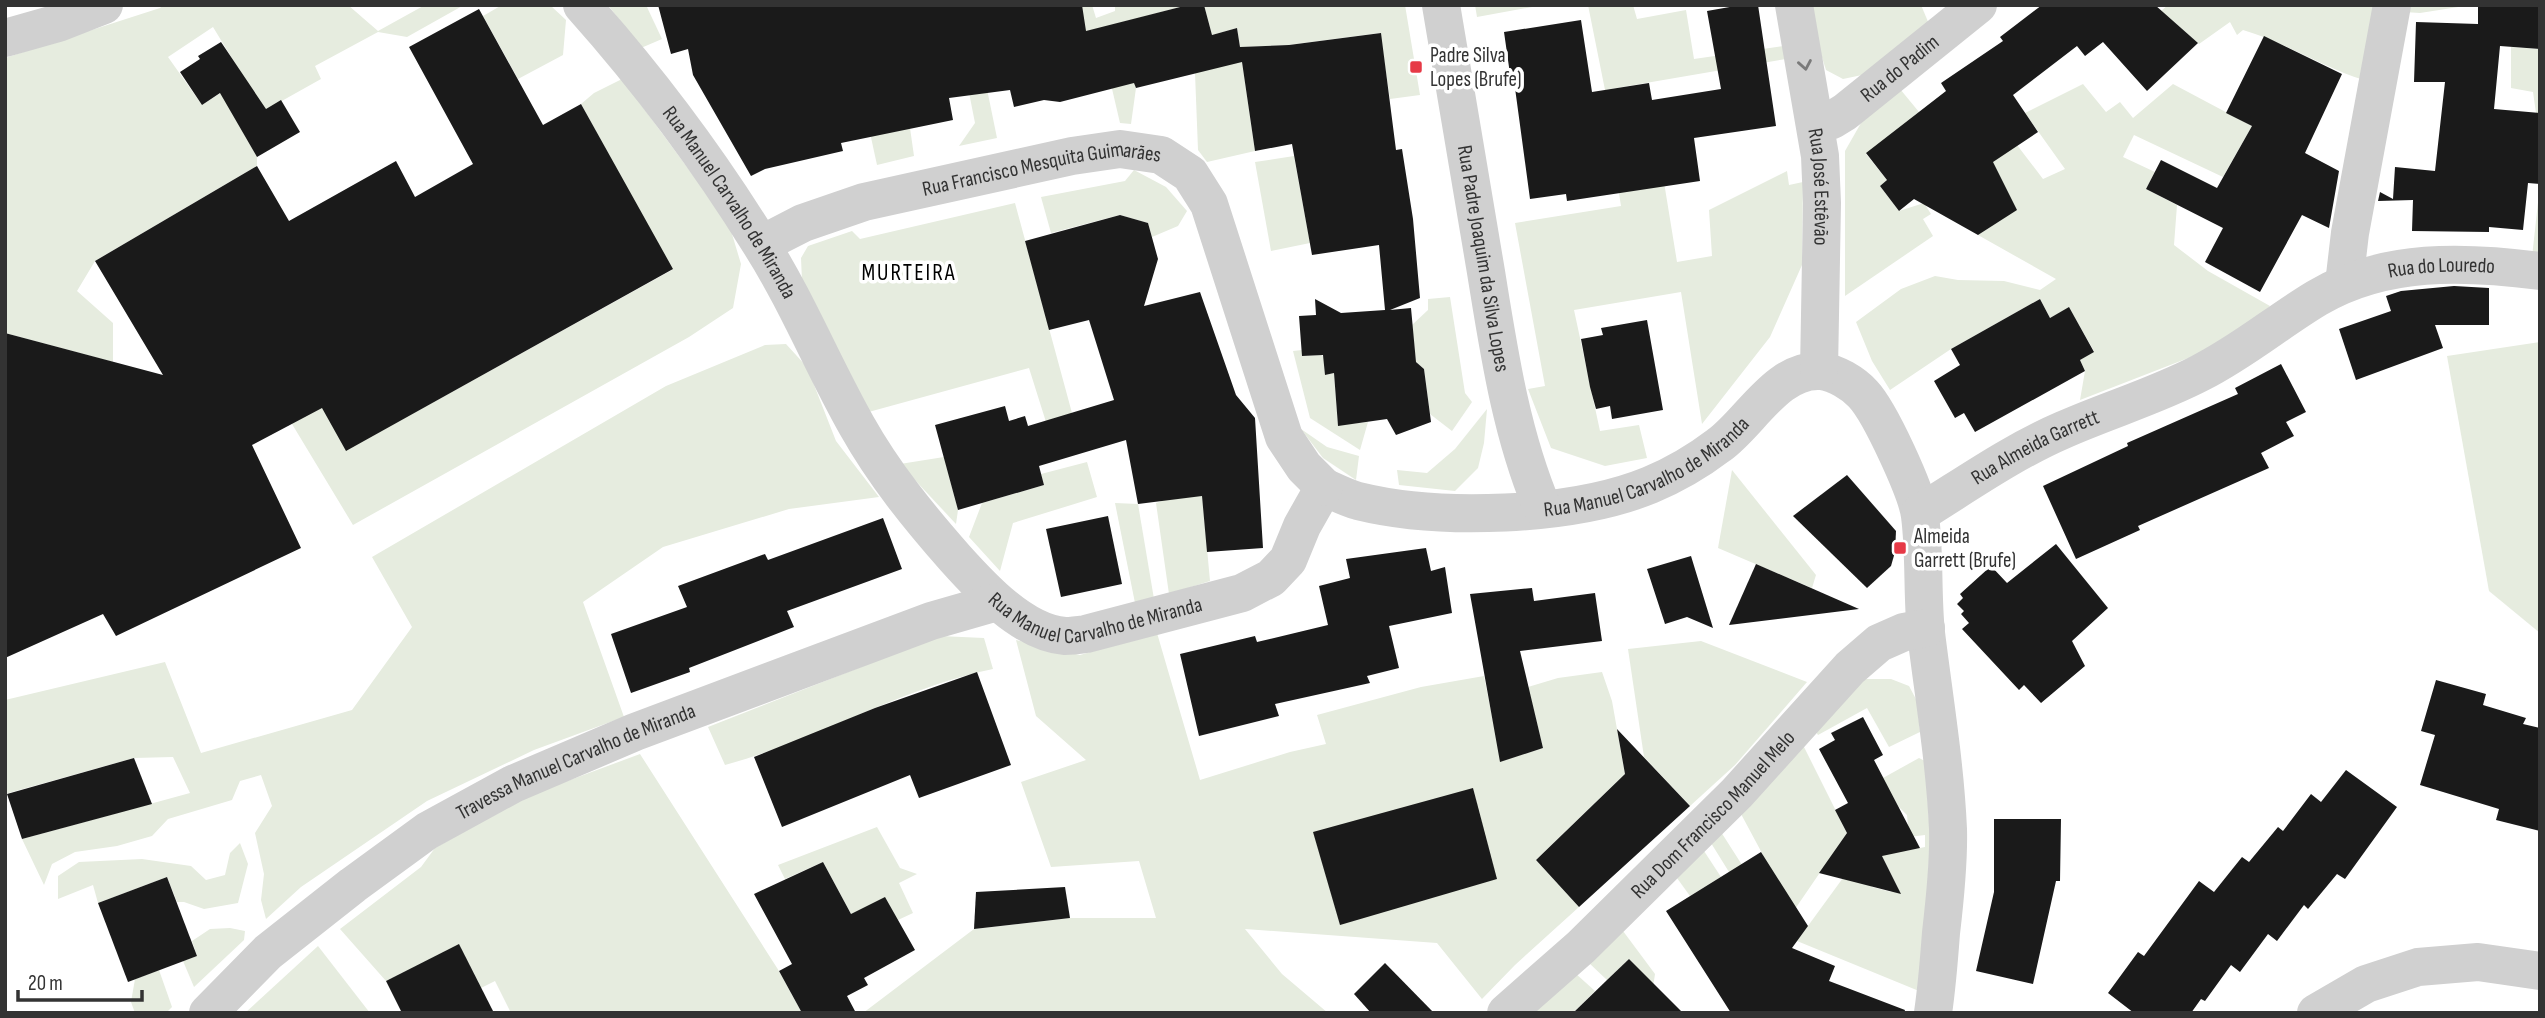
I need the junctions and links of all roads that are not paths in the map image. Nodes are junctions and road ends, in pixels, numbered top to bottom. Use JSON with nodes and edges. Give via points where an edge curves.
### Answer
{"nodes":[{"id":1,"x":104,"y":5,"type":"edge"},
{"id":2,"x":582,"y":5,"type":"edge"},
{"id":3,"x":1441,"y":5,"type":"edge"},
{"id":4,"x":1794,"y":5,"type":"edge"},
{"id":5,"x":1978,"y":5,"type":"edge"},
{"id":6,"x":2392,"y":5,"type":"edge"},
{"id":7,"x":5,"y":38,"type":"edge"},
{"id":8,"x":1816,"y":125,"type":"junction"},
{"id":9,"x":762,"y":244,"type":"junction"},
{"id":10,"x":2540,"y":271,"type":"edge"},
{"id":11,"x":2344,"y":284,"type":"junction"},
{"id":12,"x":1819,"y":371,"type":"junction"},
{"id":13,"x":1324,"y":487,"type":"junction"},
{"id":14,"x":1543,"y":509,"type":"junction"},
{"id":15,"x":1920,"y":513,"type":"junction"},
{"id":16,"x":997,"y":603,"type":"junction"},
{"id":17,"x":1926,"y":628,"type":"junction"},
{"id":18,"x":2540,"y":971,"type":"edge"},
{"id":19,"x":208,"y":1013,"type":"edge"},
{"id":20,"x":1506,"y":1013,"type":"edge"},
{"id":21,"x":1933,"y":1013,"type":"edge"},
{"id":22,"x":2316,"y":1013,"type":"edge"}],
"edges":[{"from":1,"to":7,"type":"street"},
{"from":2,"to":9,"type":"street","name":"Rua Manuel Carvalho de Miranda","via":[[711,167]]},
{"from":3,"to":14,"type":"street","name":"Rua Padre Joaquim da Silva Lopes","via":[[1502,367],[1520,445]]},
{"from":4,"to":8,"type":"street","name":"Rua José Estêvão","one_way":true},
{"from":5,"to":8,"type":"street","name":"Rua do Padim","via":[[1845,112]]},
{"from":6,"to":11,"type":"street"},
{"from":8,"to":12,"type":"street","name":"Rua José Estêvão","via":[[1822,203]]},
{"from":9,"to":13,"type":"street","name":"Rua Francisco Mesquita Guimarães","via":[[803,223],[864,202],[1072,156],[1119,149],[1161,155],[1190,174],[1209,204],[1284,437]]},
{"from":9,"to":16,"type":"street","name":"Rua Manuel Carvalho de Miranda","via":[[881,464],[913,510]]},
{"from":10,"to":11,"type":"street","name":"Rua do Louredo","via":[[2492,264],[2426,266]]},
{"from":11,"to":15,"type":"street","name":"Rua Almeida Garrett","via":[[2202,372],[2053,435]]},
{"from":12,"to":14,"type":"street","name":"Rua Manuel Carvalho de Miranda","via":[[1796,376],[1772,391],[1723,443],[1648,486]]},
{"from":12,"to":15,"type":"street","via":[[1840,376],[1864,394],[1903,466]]},
{"from":13,"to":14,"type":"street","name":"Rua Manuel Carvalho de Miranda","via":[[1356,500],[1428,513]]},
{"from":13,"to":16,"type":"street","name":"Rua Manuel Carvalho de Miranda","via":[[1288,560],[1271,579],[1242,593],[1065,636],[1043,631]]},
{"from":15,"to":17,"type":"street"},
{"from":16,"to":19,"type":"street","name":"Travessa Manuel Carvalho de Miranda","via":[[931,621],[648,727],[513,784],[427,831],[353,885],[268,952]]},
{"from":17,"to":20,"type":"street","name":"Rua Dom Francisco Manuel Melo","via":[[1879,643],[1850,668],[1737,793],[1581,947]]},
{"from":17,"to":21,"type":"street","via":[[1941,733],[1948,830]]},
{"from":18,"to":22,"type":"street","via":[[2478,962],[2418,967],[2366,984]]}]}
